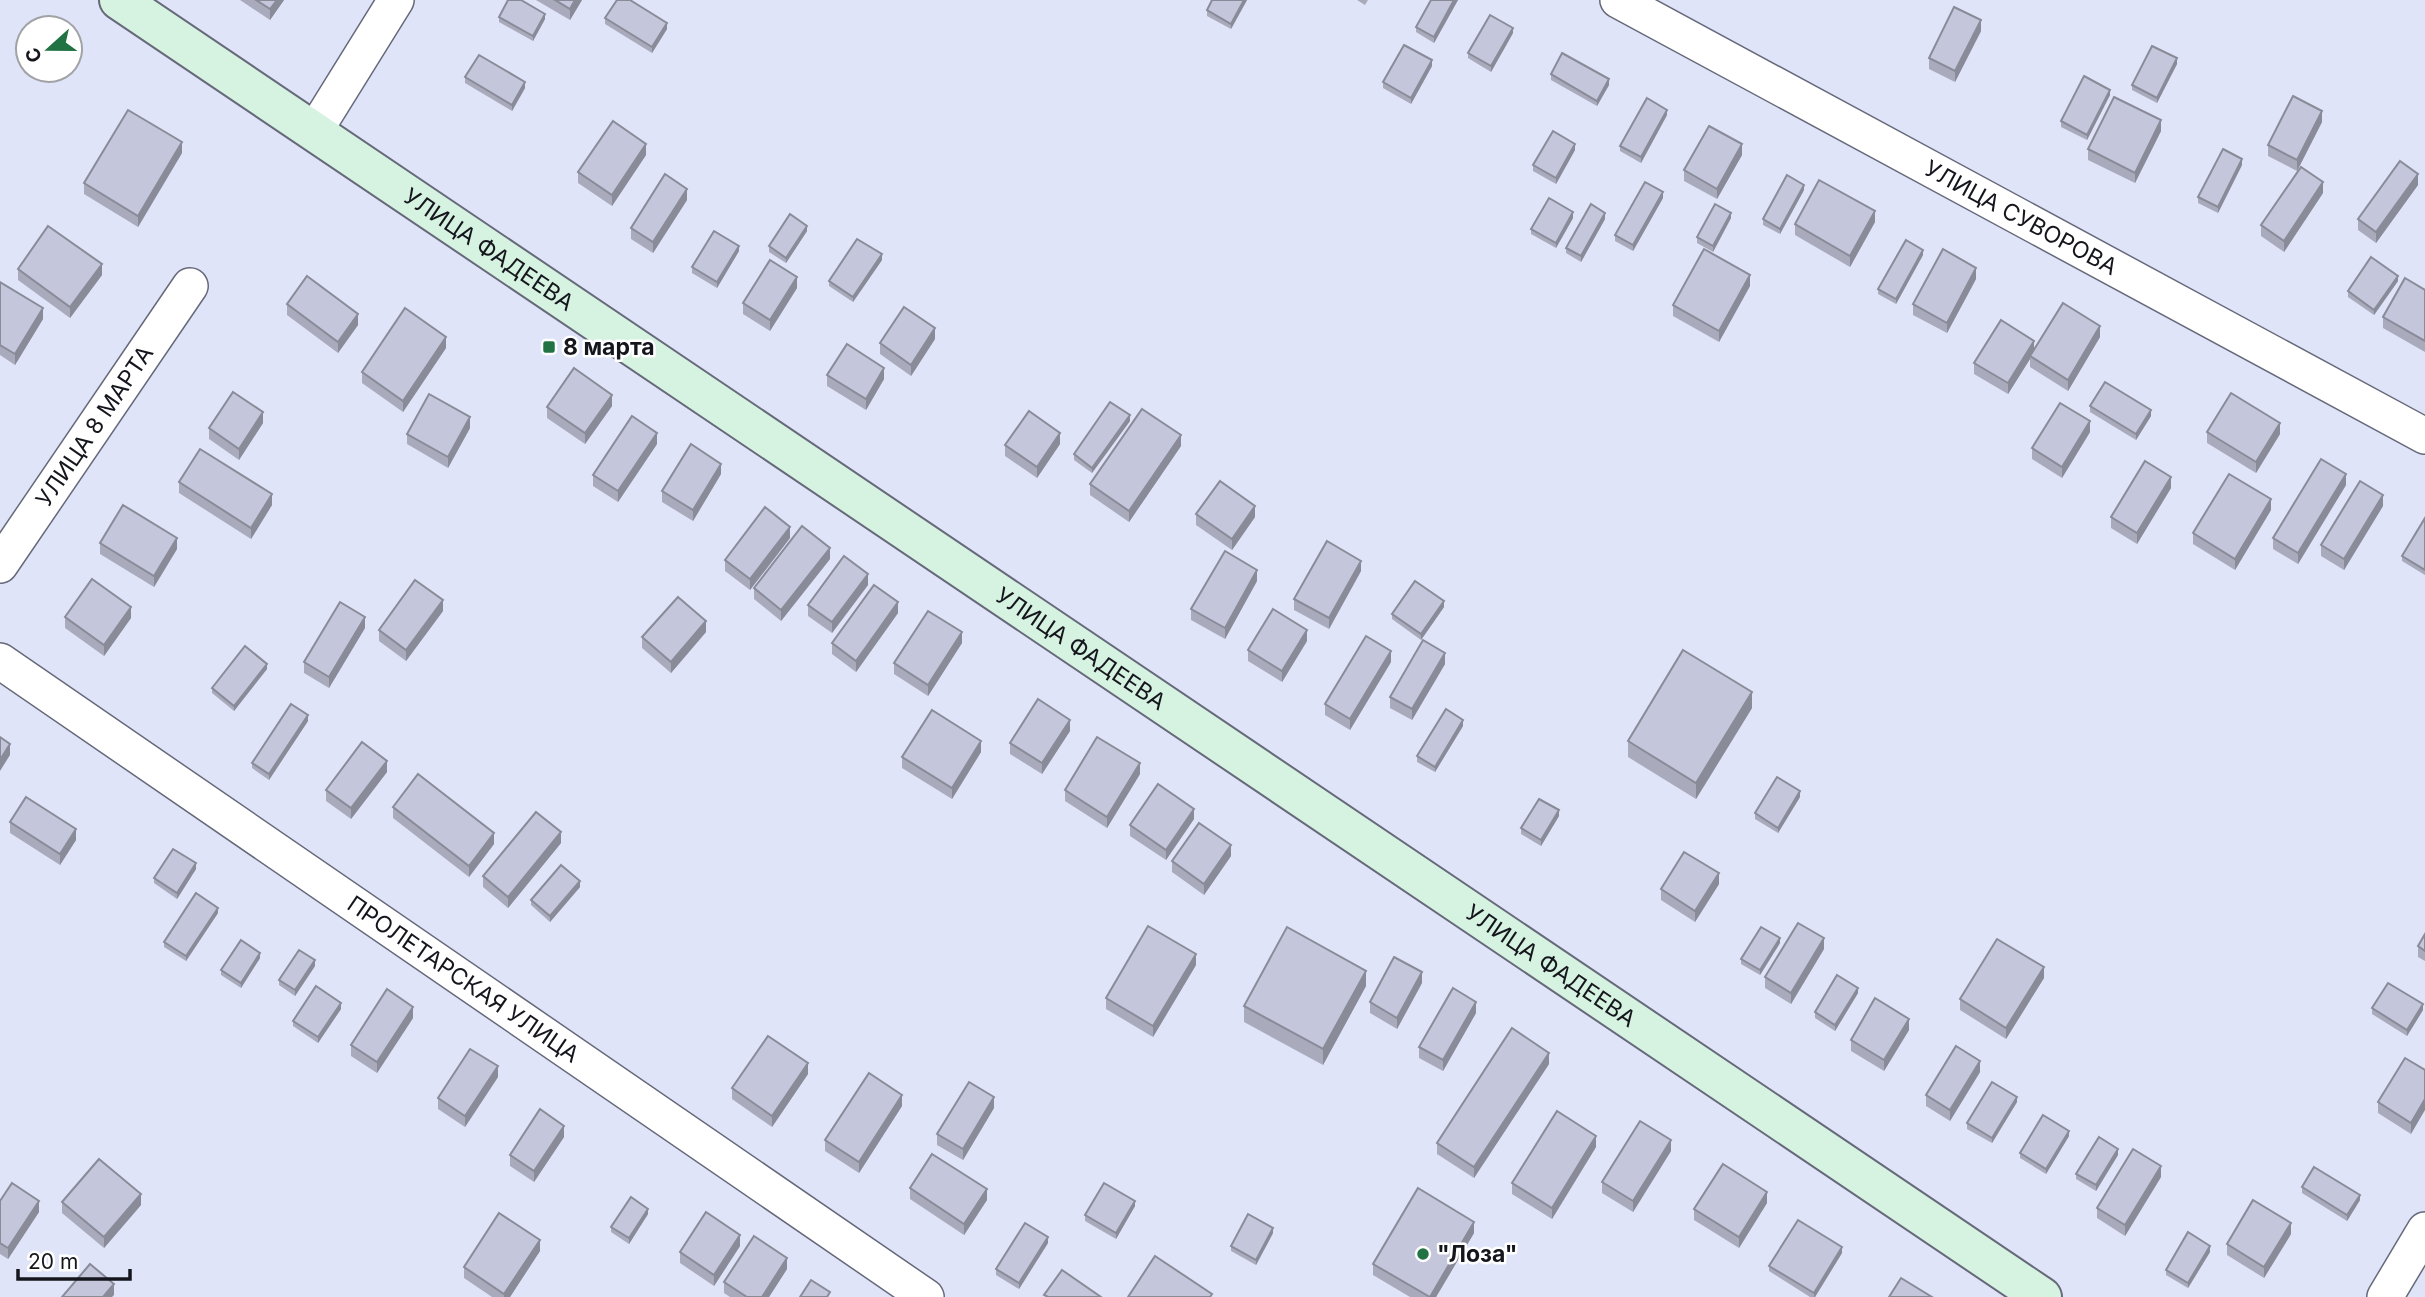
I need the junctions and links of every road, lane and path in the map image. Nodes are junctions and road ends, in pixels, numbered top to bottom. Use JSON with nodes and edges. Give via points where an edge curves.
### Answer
{"nodes":[{"id":1,"x":119,"y":0,"type":"edge"},
{"id":2,"x":396,"y":0,"type":"edge"},
{"id":3,"x":1618,"y":0,"type":"edge"},
{"id":4,"x":314,"y":132,"type":"junction"},
{"id":5,"x":190,"y":286,"type":"dead end"},
{"id":6,"x":2425,"y":436,"type":"edge"},
{"id":7,"x":0,"y":565,"type":"edge"},
{"id":8,"x":0,"y":661,"type":"edge"},
{"id":9,"x":2425,"y":1230,"type":"edge"},
{"id":10,"x":926,"y":1297,"type":"edge"},
{"id":11,"x":2042,"y":1297,"type":"edge"},
{"id":12,"x":2385,"y":1297,"type":"edge"}],
"edges":[{"from":1,"to":4,"type":"main road","name":"УЛИЦА ФАДЕЕВА"},
{"from":2,"to":4,"type":"street"},
{"from":3,"to":6,"type":"street","name":"УЛИЦА СУВОРОВА"},
{"from":4,"to":11,"type":"main road","name":"УЛИЦА ФАДЕЕВА"},
{"from":5,"to":7,"type":"street","name":"УЛИЦА 8 МАРТА"},
{"from":8,"to":10,"type":"street","name":"ПРОЛЕТАРСКАЯ УЛИЦА"},
{"from":9,"to":12,"type":"street"}]}
